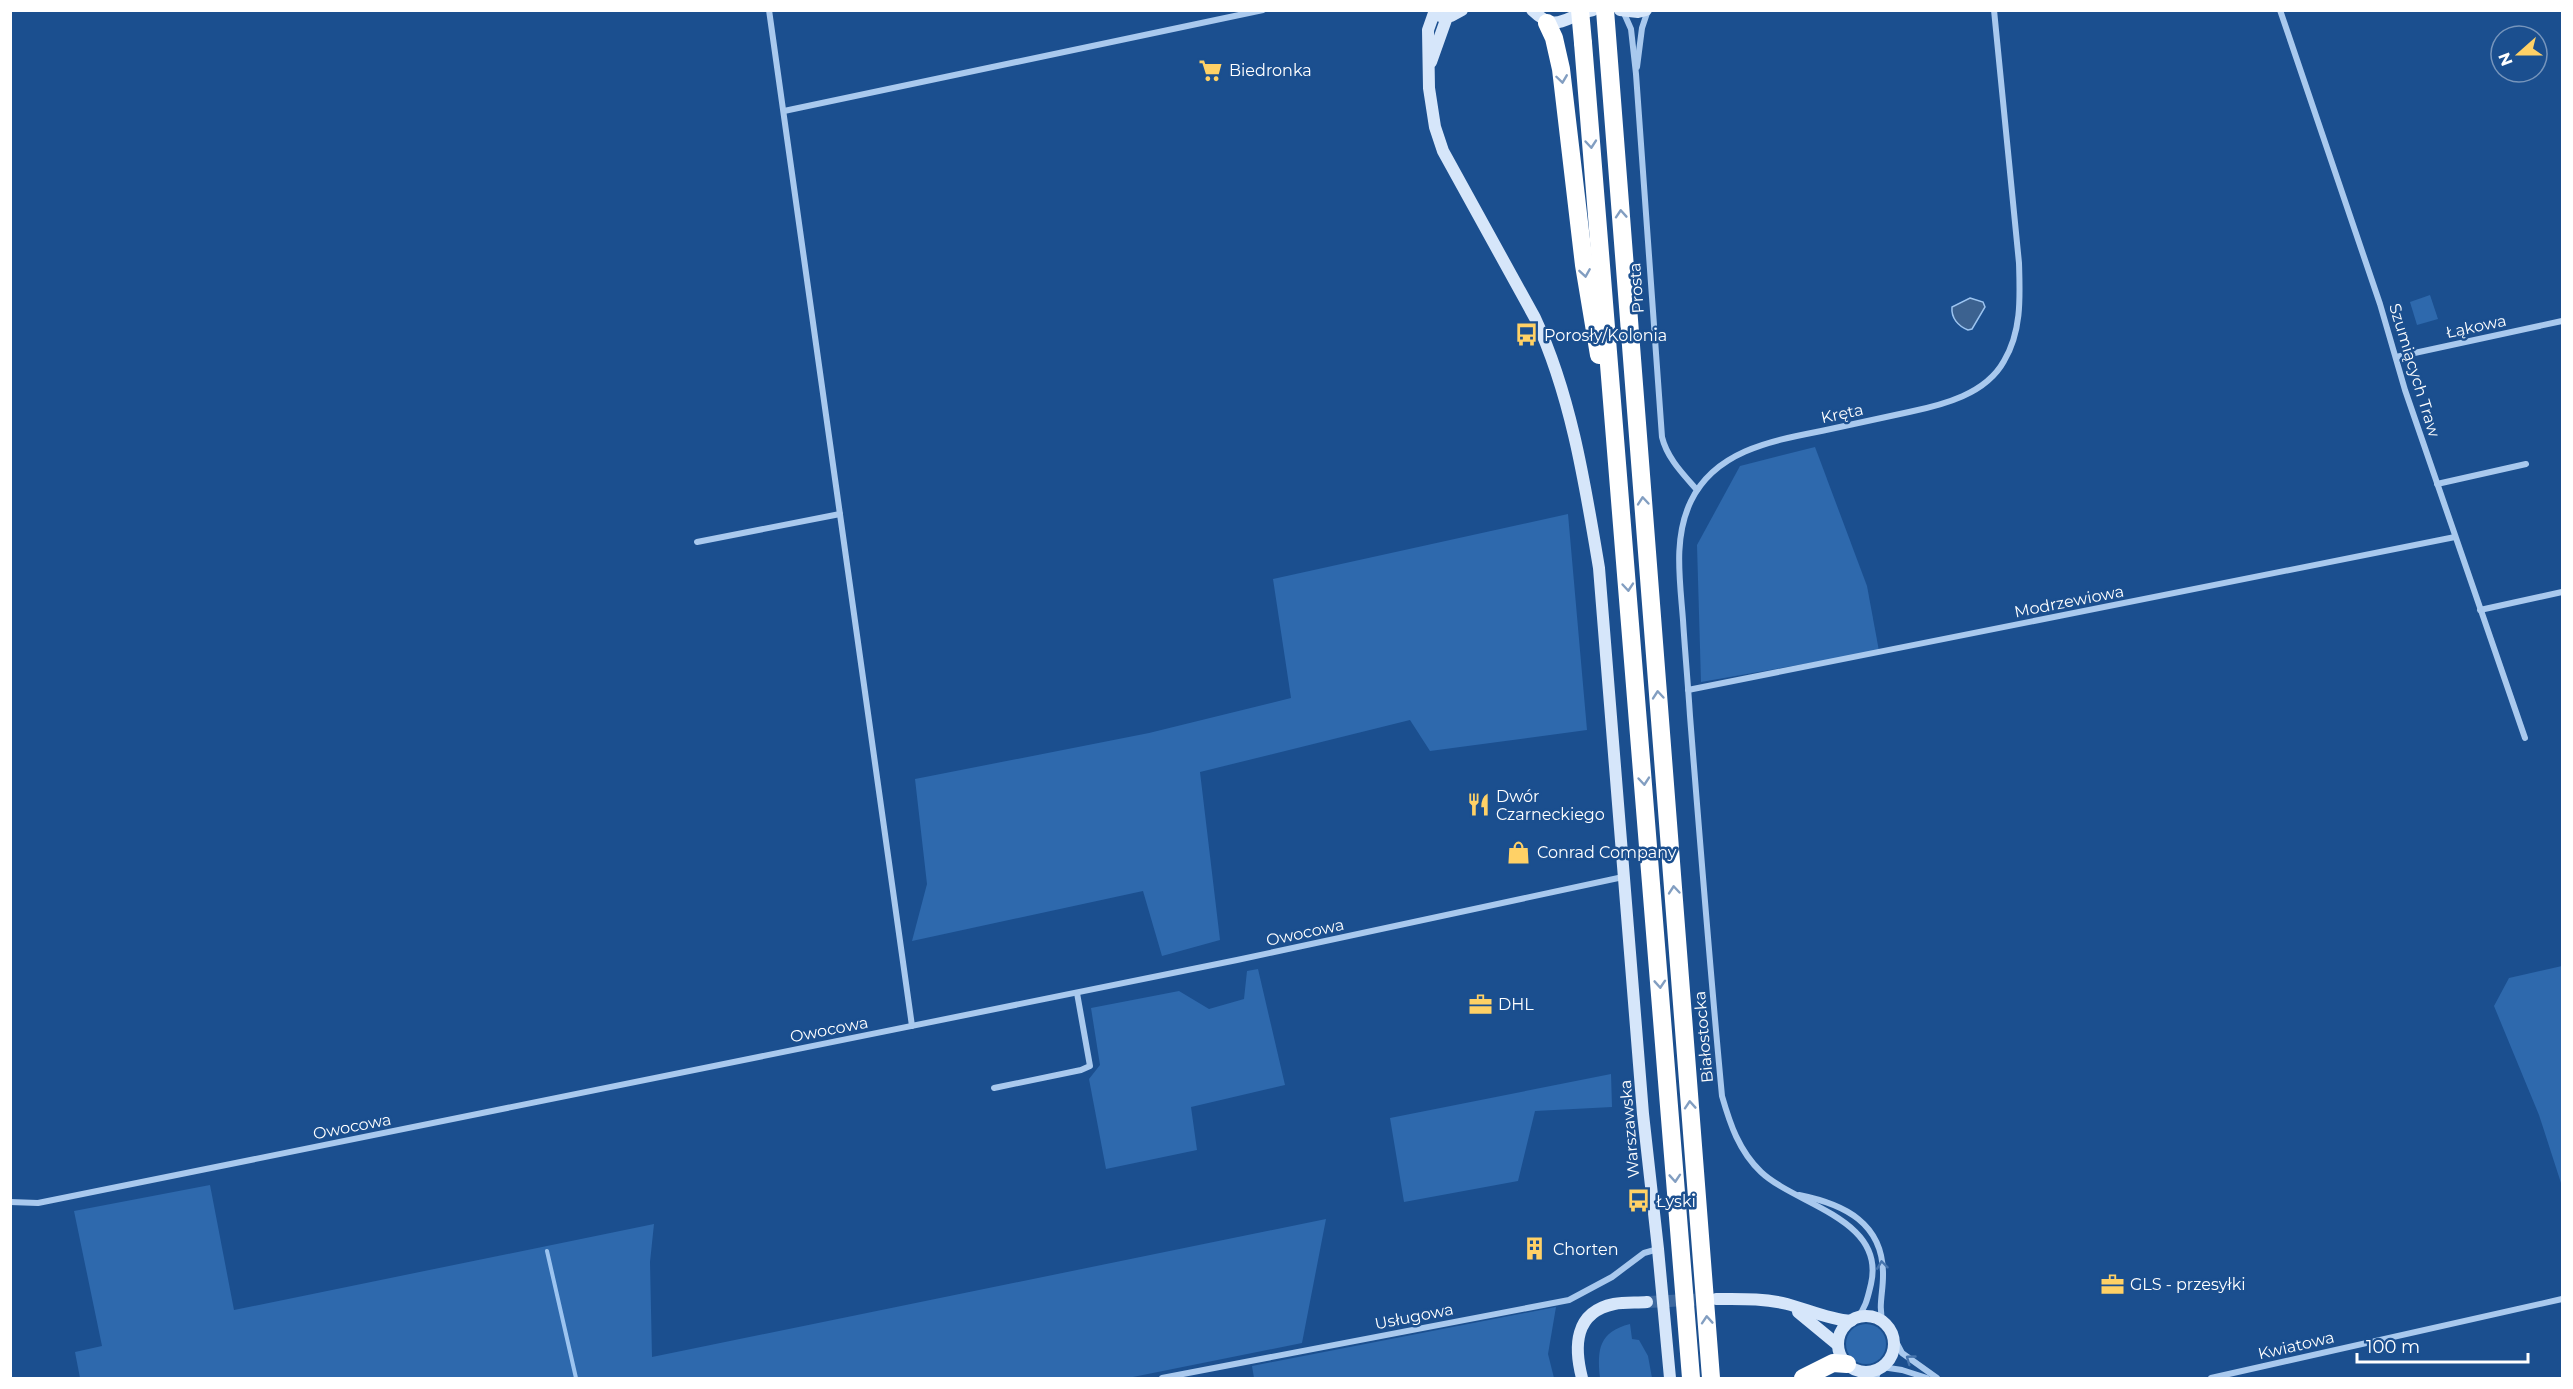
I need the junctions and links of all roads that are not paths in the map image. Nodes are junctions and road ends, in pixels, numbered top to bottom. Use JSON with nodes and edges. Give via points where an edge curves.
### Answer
{"nodes":[{"id":1,"x":769,"y":10,"type":"edge"},
{"id":2,"x":1263,"y":10,"type":"edge"},
{"id":3,"x":1462,"y":10,"type":"edge"},
{"id":4,"x":1580,"y":10,"type":"edge"},
{"id":5,"x":1593,"y":10,"type":"edge"},
{"id":6,"x":1605,"y":10,"type":"edge"},
{"id":7,"x":1647,"y":10,"type":"edge"},
{"id":8,"x":1994,"y":10,"type":"edge"},
{"id":9,"x":2280,"y":10,"type":"edge"},
{"id":10,"x":1621,"y":11,"type":"edge"},
{"id":11,"x":1438,"y":13,"type":"edge"},
{"id":12,"x":1537,"y":14,"type":"edge"},
{"id":13,"x":1636,"y":74,"type":"junction"},
{"id":14,"x":784,"y":111,"type":"junction"},
{"id":15,"x":2562,"y":321,"type":"edge"},
{"id":16,"x":2396,"y":357,"type":"junction"},
{"id":17,"x":1616,"y":438,"type":"junction"},
{"id":18,"x":2526,"y":464,"type":"dead end"},
{"id":19,"x":2437,"y":484,"type":"junction"},
{"id":20,"x":1697,"y":489,"type":"junction"},
{"id":21,"x":840,"y":514,"type":"junction"},
{"id":22,"x":2455,"y":537,"type":"junction"},
{"id":23,"x":697,"y":542,"type":"dead end"},
{"id":24,"x":2562,"y":592,"type":"edge"},
{"id":25,"x":2480,"y":610,"type":"junction"},
{"id":26,"x":1688,"y":690,"type":"junction"},
{"id":27,"x":2525,"y":738,"type":"dead end"},
{"id":28,"x":1701,"y":852,"type":"joint"},
{"id":29,"x":1623,"y":877,"type":"junction"},
{"id":30,"x":1077,"y":993,"type":"junction"},
{"id":31,"x":912,"y":1026,"type":"junction"},
{"id":32,"x":994,"y":1088,"type":"dead end"},
{"id":33,"x":1792,"y":1193,"type":"junction"},
{"id":34,"x":10,"y":1202,"type":"edge"},
{"id":35,"x":1659,"y":1249,"type":"junction"},
{"id":36,"x":1716,"y":1299,"type":"tunnel mouth"},
{"id":37,"x":2562,"y":1299,"type":"edge"},
{"id":38,"x":1647,"y":1302,"type":"tunnel mouth"},
{"id":39,"x":1787,"y":1304,"type":"junction"},
{"id":40,"x":1854,"y":1319,"type":"junction"},
{"id":41,"x":1883,"y":1322,"type":"junction"},
{"id":42,"x":1892,"y":1334,"type":"junction"},
{"id":43,"x":1838,"y":1345,"type":"junction"},
{"id":44,"x":1850,"y":1366,"type":"junction"},
{"id":45,"x":1879,"y":1371,"type":"edge"},
{"id":46,"x":1162,"y":1378,"type":"edge"},
{"id":47,"x":1582,"y":1378,"type":"edge"},
{"id":48,"x":1670,"y":1378,"type":"edge"},
{"id":49,"x":1691,"y":1378,"type":"edge"},
{"id":50,"x":1711,"y":1378,"type":"edge"},
{"id":51,"x":1803,"y":1378,"type":"edge"},
{"id":52,"x":1864,"y":1378,"type":"edge"},
{"id":53,"x":1927,"y":1378,"type":"edge"},
{"id":54,"x":1937,"y":1378,"type":"edge"},
{"id":55,"x":2211,"y":1378,"type":"edge"}],
"edges":[{"from":1,"to":14,"type":"street"},
{"from":2,"to":14,"type":"street"},
{"from":3,"to":11,"type":"street","via":[[1455,15]]},
{"from":4,"to":17,"type":"highway","one_way":true,"bridge":true},
{"from":5,"to":12,"type":"street","via":[[1557,23]]},
{"from":50,"to":6,"type":"highway","one_way":true},
{"from":7,"to":10,"type":"street"},
{"from":7,"to":13,"type":"street","name":"Prosta"},
{"from":8,"to":20,"type":"street","name":"Kręta","via":[[2020,297],[2016,331],[2003,364],[1978,388],[1936,407],[1748,449],[1717,468]]},
{"from":9,"to":16,"type":"street","name":"Szumiących Traw"},
{"from":10,"to":13,"type":"street","name":"Prosta","via":[[1630,29]]},
{"from":11,"to":29,"type":"street","name":"Warszawska","via":[[1428,30],[1429,66],[1431,106],[1443,151],[1540,330],[1554,366],[1589,506],[1599,568]]},
{"from":12,"to":17,"type":"highway","one_way":true,"via":[[1554,38],[1560,69],[1584,265]]},
{"from":13,"to":20,"type":"street","name":"Prosta","via":[[1662,437],[1675,465]]},
{"from":14,"to":21,"type":"street"},
{"from":15,"to":16,"type":"street","name":"Łąkowa"},
{"from":16,"to":19,"type":"street","name":"Szumiących Traw"},
{"from":17,"to":49,"type":"highway","one_way":true},
{"from":18,"to":19,"type":"street"},
{"from":19,"to":22,"type":"street","name":"Szumiących Traw"},
{"from":20,"to":26,"type":"street","name":"Kręta","via":[[1679,543]]},
{"from":21,"to":23,"type":"street"},
{"from":21,"to":31,"type":"street"},
{"from":22,"to":25,"type":"street","name":"Szumiących Traw"},
{"from":22,"to":26,"type":"street","name":"Modrzewiowa"},
{"from":24,"to":25,"type":"street"},
{"from":25,"to":27,"type":"street","name":"Szumiących Traw"},
{"from":26,"to":28,"type":"street","name":"Kręta"},
{"from":28,"to":33,"type":"street","name":"Białostocka","via":[[1722,1096],[1748,1158],[1767,1178]]},
{"from":29,"to":30,"type":"street","name":"Owocowa"},
{"from":29,"to":35,"type":"street","name":"Warszawska"},
{"from":30,"to":31,"type":"street","name":"Owocowa"},
{"from":30,"to":32,"type":"street","via":[[1090,1066]]},
{"from":31,"to":34,"type":"street","name":"Owocowa","via":[[38,1203]]},
{"from":33,"to":40,"type":"street","name":"Białostocka","via":[[1838,1217],[1865,1245],[1871,1281],[1865,1307]]},
{"from":41,"to":33,"type":"street","name":"Białostocka","one_way":true,"via":[[1882,1260],[1871,1232],[1845,1209]]},
{"from":35,"to":46,"type":"street","name":"Usługowa","via":[[1644,1253],[1612,1277],[1569,1300]]},
{"from":35,"to":48,"type":"street","name":"Warszawska"},
{"from":36,"to":39,"type":"street"},
{"from":37,"to":55,"type":"street","name":"Kwiatowa"},
{"from":38,"to":47,"type":"street","via":[[1606,1306],[1588,1319],[1576,1344]]},
{"from":39,"to":40,"type":"street","via":[[1828,1318]]},
{"from":39,"to":43,"type":"street"},
{"from":40,"to":41,"type":"street","via":[[1871,1317]]},
{"from":40,"to":43,"type":"street","via":[[1842,1331]]},
{"from":41,"to":42,"type":"street"},
{"from":42,"to":45,"type":"street","via":[[1892,1355]]},
{"from":54,"to":42,"type":"street","one_way":true,"via":[[1902,1353]]},
{"from":43,"to":44,"type":"street"},
{"from":44,"to":45,"type":"street","via":[[1866,1372]]},
{"from":44,"to":51,"type":"highway","via":[[1833,1363]]},
{"from":44,"to":52,"type":"street"},
{"from":45,"to":53,"type":"street","via":[[1902,1370]]}]}
